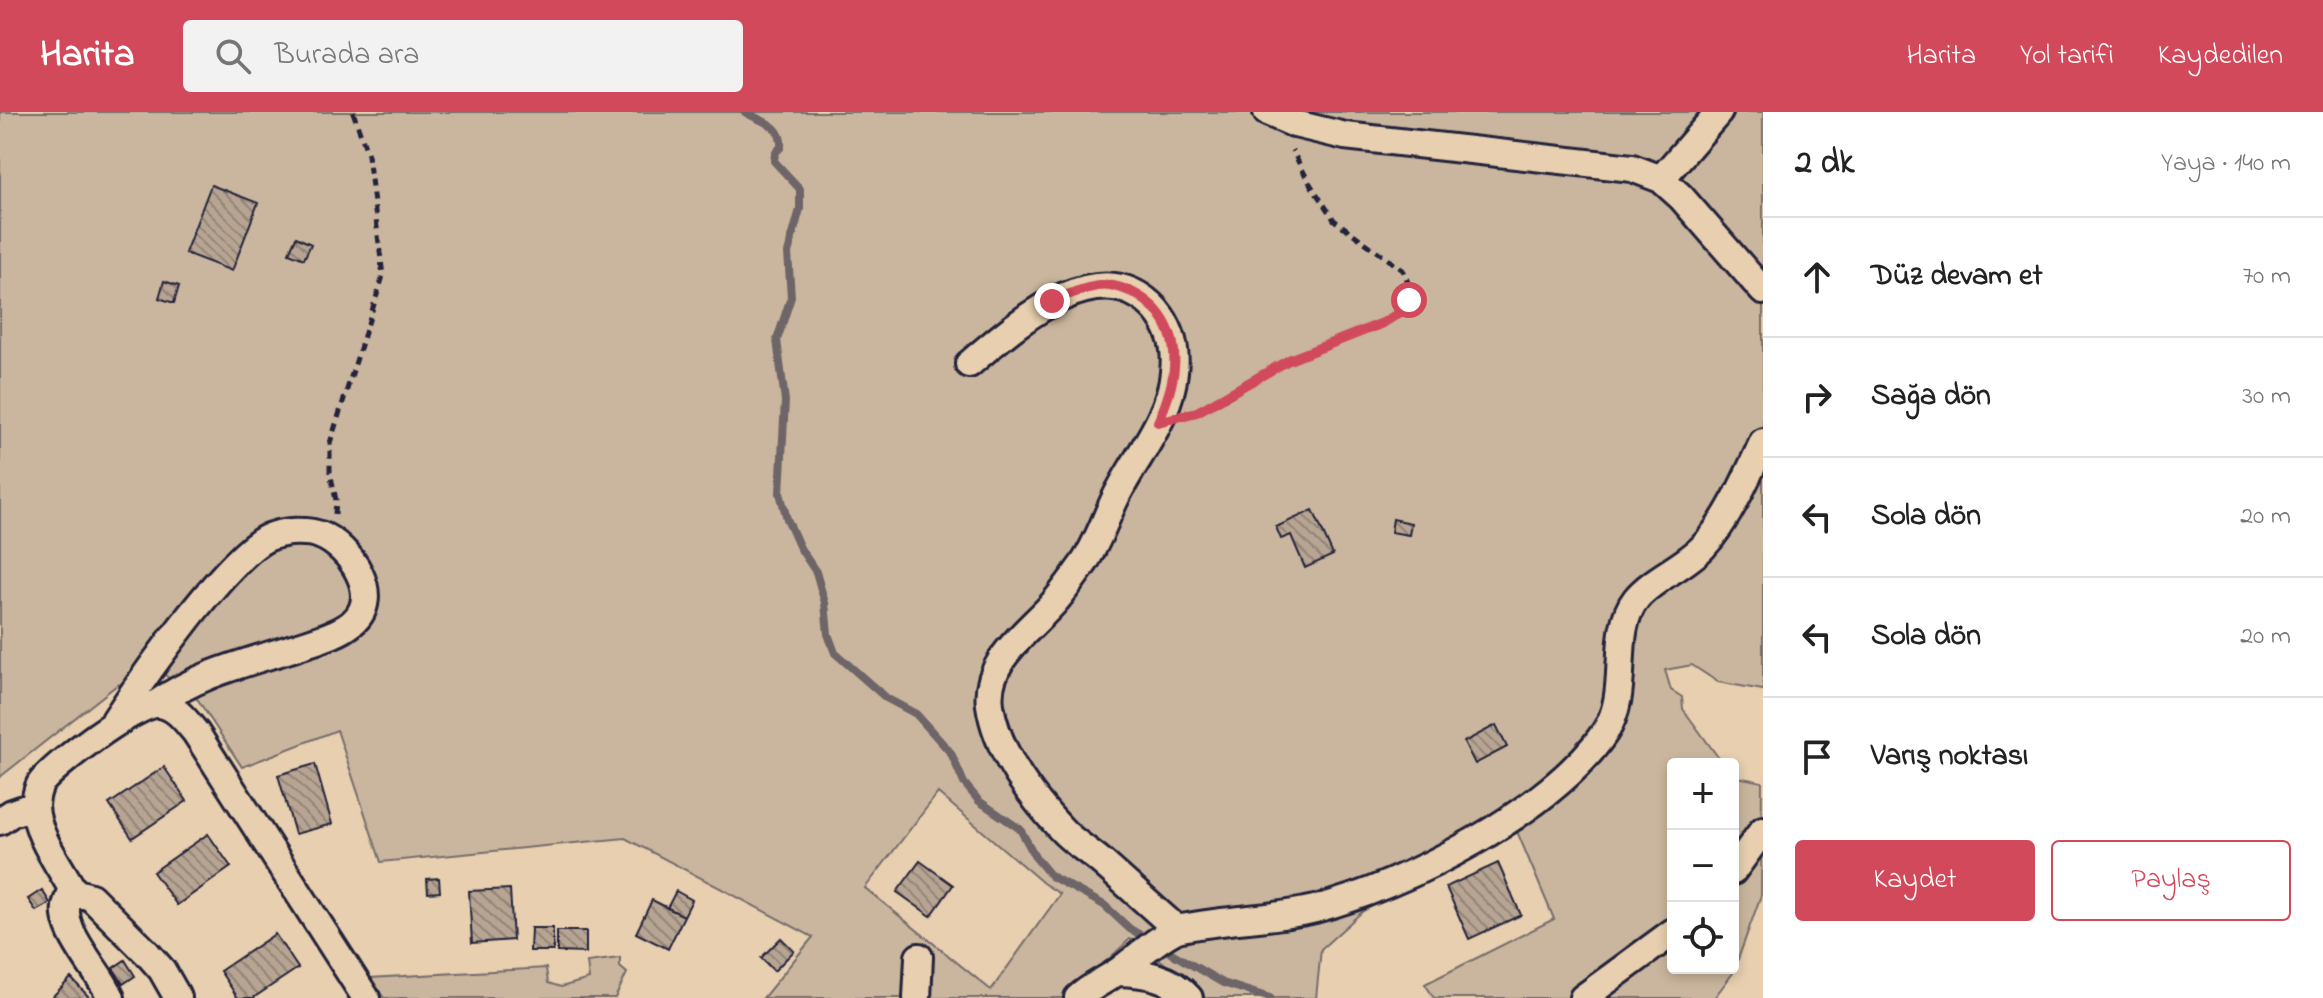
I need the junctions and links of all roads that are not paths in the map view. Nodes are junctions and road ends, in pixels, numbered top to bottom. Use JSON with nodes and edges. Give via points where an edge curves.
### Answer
{"nodes":[{"id":1,"x":1719,"y":112,"type":"edge"},
{"id":2,"x":1271,"y":115,"type":"edge"},
{"id":3,"x":1661,"y":179,"type":"junction"},
{"id":4,"x":1763,"y":291,"type":"edge"},
{"id":5,"x":969,"y":364,"type":"dead end"},
{"id":6,"x":1763,"y":442,"type":"edge"},
{"id":7,"x":156,"y":704,"type":"junction"},
{"id":8,"x":112,"y":725,"type":"junction"},
{"id":9,"x":35,"y":805,"type":"junction"},
{"id":10,"x":0,"y":821,"type":"edge"},
{"id":11,"x":1763,"y":830,"type":"edge"},
{"id":12,"x":1739,"y":863,"type":"edge"},
{"id":13,"x":74,"y":892,"type":"junction"},
{"id":14,"x":1667,"y":936,"type":"edge"},
{"id":15,"x":1162,"y":938,"type":"junction"},
{"id":16,"x":919,"y":957,"type":"dead end"},
{"id":17,"x":1117,"y":972,"type":"junction"},
{"id":18,"x":1160,"y":978,"type":"junction"},
{"id":19,"x":111,"y":998,"type":"edge"},
{"id":20,"x":178,"y":998,"type":"edge"},
{"id":21,"x":366,"y":998,"type":"edge"},
{"id":22,"x":917,"y":998,"type":"edge"},
{"id":23,"x":1078,"y":998,"type":"edge"},
{"id":24,"x":1189,"y":998,"type":"edge"},
{"id":25,"x":1583,"y":998,"type":"edge"}],
"edges":[{"from":1,"to":3,"type":"street"},
{"from":2,"to":3,"type":"street","via":[[1345,136],[1632,168]]},
{"from":3,"to":4,"type":"street"},
{"from":5,"to":15,"type":"street","via":[[1052,301],[1082,289],[1112,286],[1145,298],[1166,322],[1175,348],[1168,401],[1086,559],[1060,596],[1008,651],[989,684],[995,727],[1008,758],[1063,831]]},
{"from":6,"to":15,"type":"street","via":[[1705,546],[1649,587],[1628,614],[1616,712],[1586,757],[1560,781],[1477,840],[1348,900]]},
{"from":7,"to":8,"type":"street"},
{"from":7,"to":8,"type":"street","via":[[199,678],[353,623],[365,594],[349,557],[322,536],[290,533],[270,536],[251,548],[166,647]]},
{"from":7,"to":21,"type":"street","via":[[182,716],[196,733]]},
{"from":8,"to":9,"type":"street","via":[[39,785]]},
{"from":9,"to":10,"type":"street"},
{"from":9,"to":13,"type":"street","via":[[40,828]]},
{"from":11,"to":12,"type":"street"},
{"from":13,"to":19,"type":"street","via":[[64,910],[72,935]]},
{"from":13,"to":20,"type":"street","via":[[91,897],[147,953]]},
{"from":14,"to":25,"type":"street"},
{"from":15,"to":17,"type":"street"},
{"from":15,"to":18,"type":"street","via":[[1150,960]]},
{"from":16,"to":22,"type":"street"},
{"from":17,"to":18,"type":"street"},
{"from":17,"to":23,"type":"street"},
{"from":18,"to":24,"type":"street"}]}
